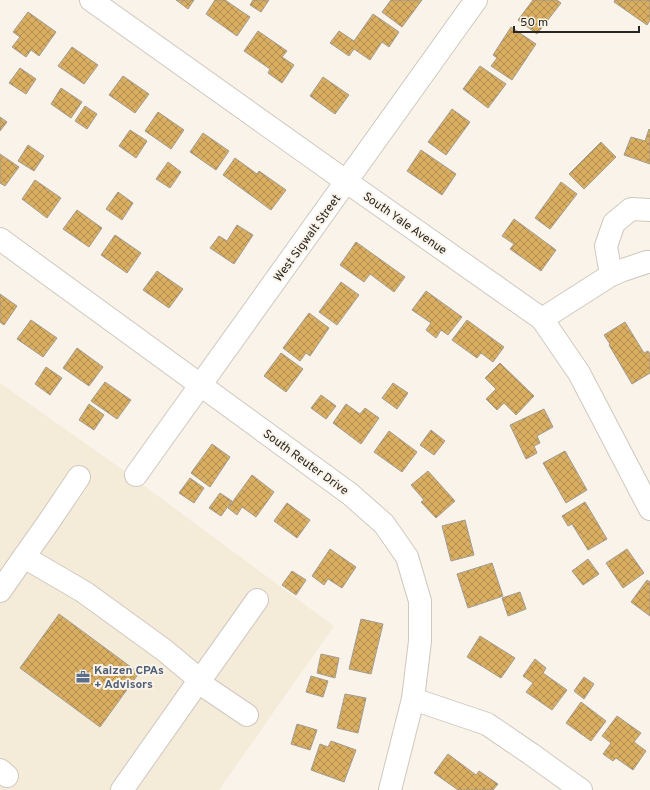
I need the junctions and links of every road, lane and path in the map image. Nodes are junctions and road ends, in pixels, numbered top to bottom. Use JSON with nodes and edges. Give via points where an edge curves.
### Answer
{"nodes":[{"id":1,"x":92,"y":0,"type":"edge"},
{"id":2,"x":476,"y":0,"type":"edge"},
{"id":3,"x":347,"y":182,"type":"junction"},
{"id":4,"x":650,"y":210,"type":"edge"},
{"id":5,"x":0,"y":239,"type":"edge"},
{"id":6,"x":650,"y":262,"type":"edge"},
{"id":7,"x":611,"y":275,"type":"junction"},
{"id":8,"x":542,"y":319,"type":"junction"},
{"id":9,"x":201,"y":386,"type":"junction"},
{"id":10,"x":136,"y":475,"type":"dead end"},
{"id":11,"x":79,"y":477,"type":"dead end"},
{"id":12,"x":650,"y":509,"type":"edge"},
{"id":13,"x":24,"y":557,"type":"junction"},
{"id":14,"x":0,"y":591,"type":"edge"},
{"id":15,"x":257,"y":600,"type":"dead end"},
{"id":16,"x":199,"y":681,"type":"junction"},
{"id":17,"x":413,"y":699,"type":"junction"},
{"id":18,"x":247,"y":715,"type":"dead end"},
{"id":19,"x":122,"y":790,"type":"edge"},
{"id":20,"x":390,"y":790,"type":"edge"},
{"id":21,"x":581,"y":790,"type":"edge"}],
"edges":[{"from":1,"to":3,"type":"street","name":"South Yale Avenue"},
{"from":2,"to":3,"type":"street","name":"West Sigwalt Street"},
{"from":3,"to":8,"type":"street","name":"South Yale Avenue"},
{"from":3,"to":9,"type":"street","name":"West Sigwalt Street"},
{"from":4,"to":7,"type":"street","via":[[631,209],[614,222],[606,246]]},
{"from":5,"to":9,"type":"street","name":"South Reuter Drive"},
{"from":6,"to":7,"type":"street"},
{"from":7,"to":8,"type":"street"},
{"from":8,"to":12,"type":"street","name":"South Yale Avenue","via":[[579,373]]},
{"from":9,"to":10,"type":"street","name":"West Sigwalt Street"},
{"from":9,"to":17,"type":"street","name":"South Reuter Drive","via":[[350,494],[384,524],[407,557],[420,601],[420,641]]},
{"from":11,"to":13,"type":"street"},
{"from":13,"to":14,"type":"street"},
{"from":13,"to":16,"type":"street","via":[[84,592],[164,650]]},
{"from":15,"to":16,"type":"street"},
{"from":16,"to":18,"type":"street"},
{"from":16,"to":19,"type":"street"},
{"from":17,"to":20,"type":"street","name":"South Reuter Drive"},
{"from":17,"to":21,"type":"street","via":[[487,724]]}]}
